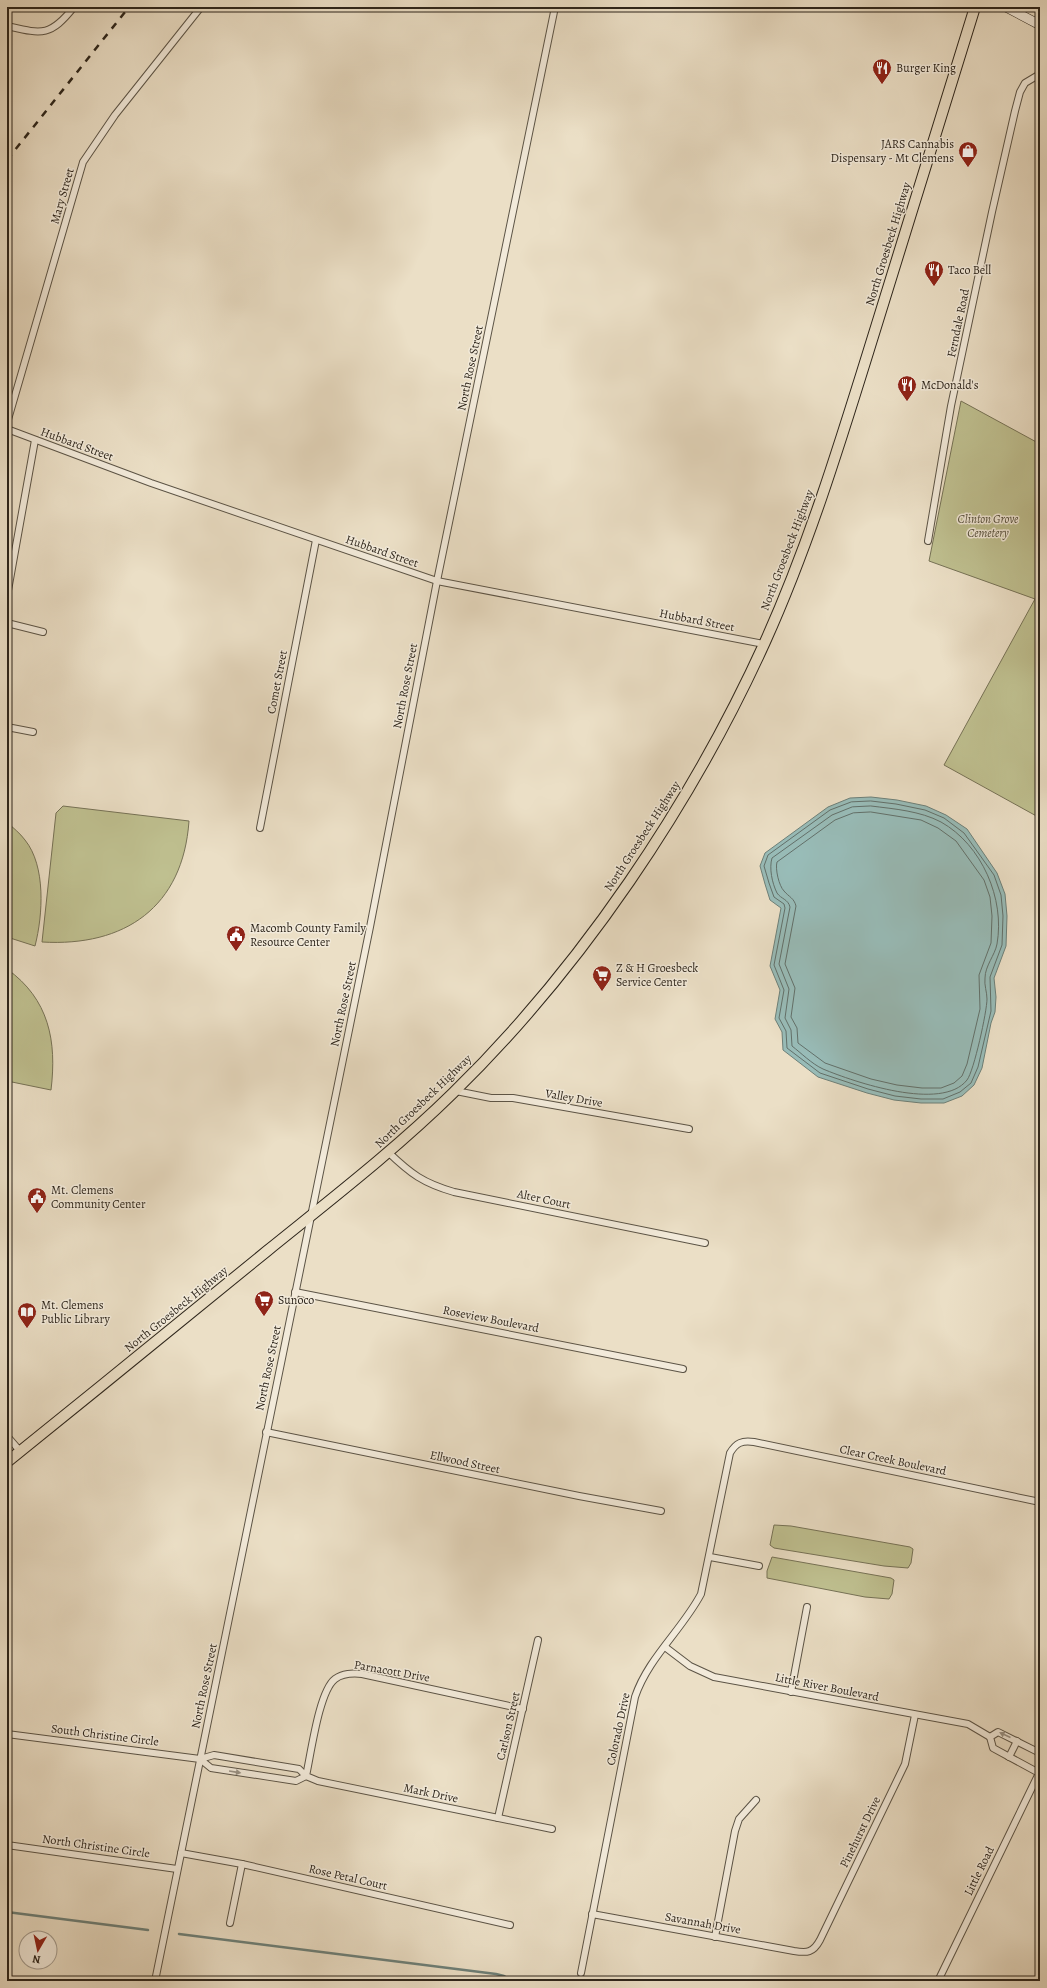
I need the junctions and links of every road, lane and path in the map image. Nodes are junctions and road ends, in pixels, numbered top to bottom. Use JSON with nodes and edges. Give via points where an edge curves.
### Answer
{"nodes":[{"id":1,"x":74,"y":7,"type":"edge"},
{"id":2,"x":201,"y":7,"type":"edge"},
{"id":3,"x":555,"y":7,"type":"edge"},
{"id":4,"x":975,"y":7,"type":"edge"},
{"id":5,"x":1006,"y":7,"type":"edge"},
{"id":6,"x":1040,"y":25,"type":"edge"},
{"id":7,"x":7,"y":26,"type":"edge"},
{"id":8,"x":1040,"y":74,"type":"edge"},
{"id":9,"x":7,"y":424,"type":"edge"},
{"id":10,"x":7,"y":429,"type":"edge"},
{"id":11,"x":35,"y":440,"type":"junction"},
{"id":12,"x":316,"y":540,"type":"junction"},
{"id":13,"x":928,"y":541,"type":"dead end"},
{"id":14,"x":437,"y":581,"type":"junction"},
{"id":15,"x":7,"y":596,"type":"edge"},
{"id":16,"x":7,"y":623,"type":"edge"},
{"id":17,"x":43,"y":632,"type":"dead end"},
{"id":18,"x":764,"y":644,"type":"junction"},
{"id":19,"x":7,"y":727,"type":"edge"},
{"id":20,"x":33,"y":732,"type":"dead end"},
{"id":21,"x":260,"y":828,"type":"dead end"},
{"id":22,"x":456,"y":1091,"type":"junction"},
{"id":23,"x":689,"y":1129,"type":"dead end"},
{"id":24,"x":388,"y":1152,"type":"junction"},
{"id":25,"x":311,"y":1216,"type":"junction"},
{"id":26,"x":705,"y":1244,"type":"dead end"},
{"id":27,"x":295,"y":1292,"type":"junction"},
{"id":28,"x":683,"y":1369,"type":"dead end"},
{"id":29,"x":266,"y":1432,"type":"junction"},
{"id":30,"x":7,"y":1436,"type":"edge"},
{"id":31,"x":741,"y":1442,"type":"joint"},
{"id":32,"x":20,"y":1452,"type":"junction"},
{"id":33,"x":7,"y":1462,"type":"edge"},
{"id":34,"x":1040,"y":1502,"type":"edge"},
{"id":35,"x":661,"y":1511,"type":"dead end"},
{"id":36,"x":710,"y":1556,"type":"junction"},
{"id":37,"x":759,"y":1566,"type":"dead end"},
{"id":38,"x":807,"y":1607,"type":"dead end"},
{"id":39,"x":538,"y":1640,"type":"dead end"},
{"id":40,"x":665,"y":1646,"type":"junction"},
{"id":41,"x":791,"y":1692,"type":"junction"},
{"id":42,"x":523,"y":1709,"type":"junction"},
{"id":43,"x":915,"y":1715,"type":"junction"},
{"id":44,"x":7,"y":1734,"type":"edge"},
{"id":45,"x":990,"y":1737,"type":"junction"},
{"id":46,"x":1017,"y":1741,"type":"junction"},
{"id":47,"x":1040,"y":1753,"type":"edge"},
{"id":48,"x":1009,"y":1757,"type":"junction"},
{"id":49,"x":200,"y":1759,"type":"junction"},
{"id":50,"x":1040,"y":1772,"type":"edge"},
{"id":51,"x":306,"y":1776,"type":"junction"},
{"id":52,"x":756,"y":1800,"type":"dead end"},
{"id":53,"x":498,"y":1818,"type":"junction"},
{"id":54,"x":552,"y":1829,"type":"dead end"},
{"id":55,"x":10,"y":1846,"type":"edge"},
{"id":56,"x":181,"y":1852,"type":"junction"},
{"id":57,"x":242,"y":1864,"type":"junction"},
{"id":58,"x":178,"y":1868,"type":"junction"},
{"id":59,"x":592,"y":1914,"type":"junction"},
{"id":60,"x":230,"y":1923,"type":"dead end"},
{"id":61,"x":510,"y":1925,"type":"dead end"},
{"id":62,"x":715,"y":1937,"type":"junction"},
{"id":63,"x":811,"y":1952,"type":"joint"},
{"id":64,"x":581,"y":1973,"type":"dead end"},
{"id":65,"x":155,"y":1981,"type":"edge"},
{"id":66,"x":938,"y":1981,"type":"edge"}],
"edges":[{"from":1,"to":7,"type":"street","via":[[61,23],[47,31],[38,32]]},
{"from":2,"to":9,"type":"street","name":"Mary Street","via":[[111,121],[83,162]]},
{"from":3,"to":14,"type":"street","name":"North Rose Street"},
{"from":4,"to":18,"type":"main road","name":"North Groesbeck Highway","via":[[821,498]]},
{"from":5,"to":6,"type":"main road"},
{"from":8,"to":13,"type":"street","name":"Ferndale Road","via":[[1025,83],[1015,111],[951,406]]},
{"from":10,"to":11,"type":"street","name":"Hubbard Street"},
{"from":11,"to":12,"type":"street","name":"Hubbard Street"},
{"from":11,"to":15,"type":"street"},
{"from":12,"to":14,"type":"street","name":"Hubbard Street"},
{"from":12,"to":21,"type":"street","name":"Comet Street"},
{"from":14,"to":18,"type":"street","name":"Hubbard Street"},
{"from":14,"to":25,"type":"street","name":"North Rose Street"},
{"from":16,"to":17,"type":"street"},
{"from":18,"to":22,"type":"main road","name":"North Groesbeck Highway","via":[[727,720],[692,783],[630,880],[534,1005]]},
{"from":19,"to":20,"type":"street"},
{"from":22,"to":23,"type":"street","name":"Valley Drive","via":[[491,1098],[513,1098]]},
{"from":22,"to":24,"type":"main road","name":"North Groesbeck Highway"},
{"from":24,"to":25,"type":"main road","name":"North Groesbeck Highway"},
{"from":24,"to":26,"type":"street","name":"Alter Court","via":[[420,1179],[454,1192]]},
{"from":25,"to":27,"type":"street","name":"North Rose Street"},
{"from":25,"to":32,"type":"main road","name":"North Groesbeck Highway"},
{"from":27,"to":28,"type":"street","name":"Roseview Boulevard"},
{"from":27,"to":29,"type":"street","name":"North Rose Street"},
{"from":29,"to":35,"type":"street","name":"Ellwood Street"},
{"from":29,"to":49,"type":"street","name":"North Rose Street"},
{"from":30,"to":32,"type":"street"},
{"from":31,"to":34,"type":"street","name":"Clear Creek Boulevard","via":[[754,1442]]},
{"from":31,"to":36,"type":"street","name":"Colorado Drive","via":[[730,1453]]},
{"from":32,"to":33,"type":"main road","name":"North Groesbeck Highway"},
{"from":36,"to":37,"type":"street"},
{"from":36,"to":40,"type":"street","name":"Colorado Drive","via":[[701,1594]]},
{"from":38,"to":41,"type":"street"},
{"from":39,"to":42,"type":"street","name":"Carlson Street"},
{"from":40,"to":41,"type":"street","name":"Little River Boulevard","via":[[690,1666],[714,1677]]},
{"from":40,"to":59,"type":"street","name":"Colorado Drive","via":[[642,1681],[635,1697]]},
{"from":41,"to":43,"type":"street","name":"Little River Boulevard"},
{"from":42,"to":51,"type":"street","name":"Parnacott Drive","via":[[362,1674],[341,1675],[324,1694]]},
{"from":42,"to":53,"type":"street","name":"Carlson Street"},
{"from":43,"to":45,"type":"street","name":"Little River Boulevard","via":[[968,1724]]},
{"from":43,"to":63,"type":"street","name":"Pinehurst Drive","via":[[909,1749],[898,1779],[817,1946]]},
{"from":44,"to":49,"type":"street","name":"South Christine Circle"},
{"from":46,"to":45,"type":"street","one_way":true,"via":[[998,1732]]},
{"from":45,"to":48,"type":"street","name":"Little River Boulevard","via":[[993,1748]]},
{"from":46,"to":47,"type":"street"},
{"from":46,"to":48,"type":"street"},
{"from":48,"to":50,"type":"street","name":"Little River Boulevard"},
{"from":49,"to":51,"type":"street","name":"Mark Drive","via":[[214,1756],[268,1764],[299,1769]]},
{"from":49,"to":51,"type":"street","name":"Mark Drive","one_way":true,"via":[[211,1768],[296,1781]]},
{"from":49,"to":56,"type":"street","name":"North Rose Street"},
{"from":50,"to":66,"type":"street","name":"Little Road"},
{"from":51,"to":53,"type":"street","name":"Mark Drive"},
{"from":52,"to":62,"type":"street","via":[[739,1818],[735,1831]]},
{"from":53,"to":54,"type":"street","name":"Mark Drive"},
{"from":55,"to":58,"type":"street","name":"North Christine Circle"},
{"from":56,"to":57,"type":"street","name":"Rose Petal Court"},
{"from":56,"to":58,"type":"street","name":"North Rose Street"},
{"from":57,"to":60,"type":"street"},
{"from":57,"to":61,"type":"street","name":"Rose Petal Court"},
{"from":58,"to":65,"type":"street","name":"North Rose Street"},
{"from":59,"to":62,"type":"street","name":"Savannah Drive"},
{"from":59,"to":64,"type":"street","name":"Colorado Drive"},
{"from":62,"to":63,"type":"street","name":"Savannah Drive"}]}
